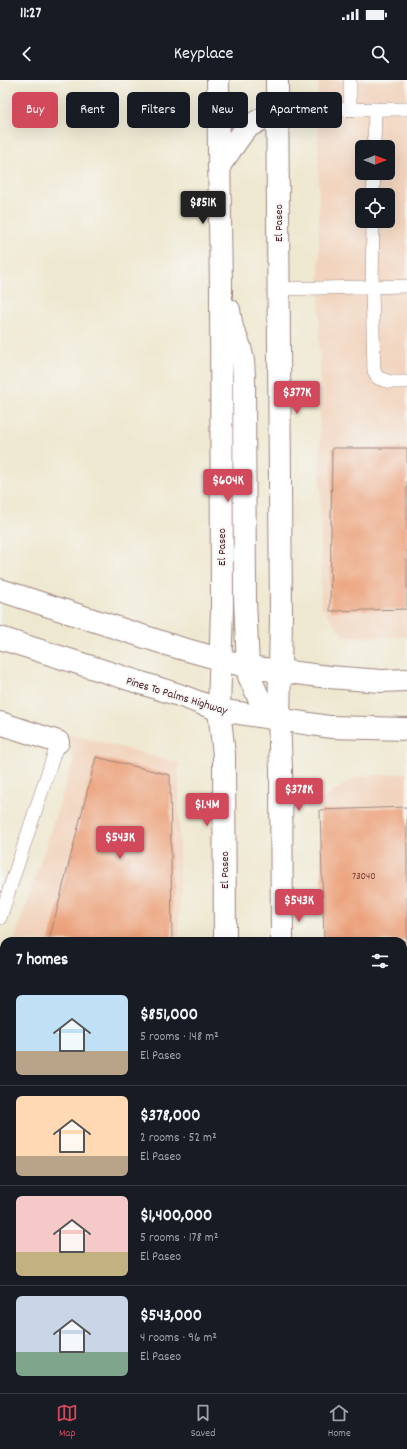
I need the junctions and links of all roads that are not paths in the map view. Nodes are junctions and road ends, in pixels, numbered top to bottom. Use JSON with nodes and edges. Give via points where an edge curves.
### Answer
{"nodes":[{"id":1,"x":218,"y":80,"type":"edge"},
{"id":2,"x":350,"y":80,"type":"edge"},
{"id":3,"x":342,"y":108,"type":"edge"},
{"id":4,"x":375,"y":109,"type":"junction"},
{"id":5,"x":407,"y":109,"type":"edge"},
{"id":6,"x":350,"y":110,"type":"junction"},
{"id":7,"x":256,"y":116,"type":"edge"},
{"id":8,"x":276,"y":128,"type":"edge"},
{"id":9,"x":374,"y":140,"type":"edge"},
{"id":10,"x":219,"y":166,"type":"junction"},
{"id":11,"x":373,"y":228,"type":"edge"},
{"id":12,"x":221,"y":266,"type":"junction"},
{"id":13,"x":407,"y":286,"type":"edge"},
{"id":14,"x":372,"y":287,"type":"junction"},
{"id":15,"x":278,"y":289,"type":"junction"},
{"id":16,"x":407,"y":382,"type":"edge"},
{"id":17,"x":0,"y":590,"type":"edge"},
{"id":18,"x":0,"y":638,"type":"edge"},
{"id":19,"x":220,"y":659,"type":"junction"},
{"id":20,"x":248,"y":668,"type":"junction"},
{"id":21,"x":280,"y":671,"type":"junction"},
{"id":22,"x":407,"y":680,"type":"edge"},
{"id":23,"x":219,"y":710,"type":"junction"},
{"id":24,"x":277,"y":720,"type":"junction"},
{"id":25,"x":0,"y":723,"type":"edge"},
{"id":26,"x":407,"y":729,"type":"edge"},
{"id":27,"x":58,"y":742,"type":"joint"},
{"id":28,"x":0,"y":918,"type":"edge"},
{"id":29,"x":225,"y":937,"type":"edge"},
{"id":30,"x":282,"y":937,"type":"edge"}],
"edges":[{"from":1,"to":10,"type":"street","name":"El Paseo"},
{"from":2,"to":6,"type":"lane"},
{"from":3,"to":6,"type":"lane"},
{"from":4,"to":5,"type":"lane"},
{"from":4,"to":6,"type":"lane"},
{"from":4,"to":9,"type":"lane"},
{"from":7,"to":10,"type":"street"},
{"from":8,"to":15,"type":"street","name":"El Paseo"},
{"from":10,"to":12,"type":"street","name":"El Paseo"},
{"from":11,"to":14,"type":"lane"},
{"from":12,"to":19,"type":"street","name":"El Paseo"},
{"from":12,"to":20,"type":"street","via":[[232,328],[240,347],[244,369],[245,600]]},
{"from":13,"to":14,"type":"lane"},
{"from":14,"to":15,"type":"lane"},
{"from":14,"to":16,"type":"lane","via":[[374,371],[378,378],[390,382]]},
{"from":15,"to":21,"type":"street","name":"El Paseo"},
{"from":17,"to":19,"type":"street"},
{"from":18,"to":23,"type":"street","name":"Pines To Palms Highway"},
{"from":19,"to":20,"type":"street"},
{"from":19,"to":23,"type":"street","name":"El Paseo"},
{"from":20,"to":21,"type":"street"},
{"from":20,"to":24,"type":"street","via":[[262,705]]},
{"from":21,"to":22,"type":"street","via":[[336,678]]},
{"from":21,"to":24,"type":"street","name":"El Paseo"},
{"from":23,"to":24,"type":"street","name":"Pines To Palms Highway"},
{"from":23,"to":29,"type":"street","name":"El Paseo","via":[[224,755]]},
{"from":24,"to":26,"type":"street","name":"Pines To Palms Highway","via":[[330,727]]},
{"from":24,"to":30,"type":"street","name":"El Paseo","via":[[281,768]]},
{"from":25,"to":27,"type":"street"},
{"from":27,"to":28,"type":"lane"}]}
